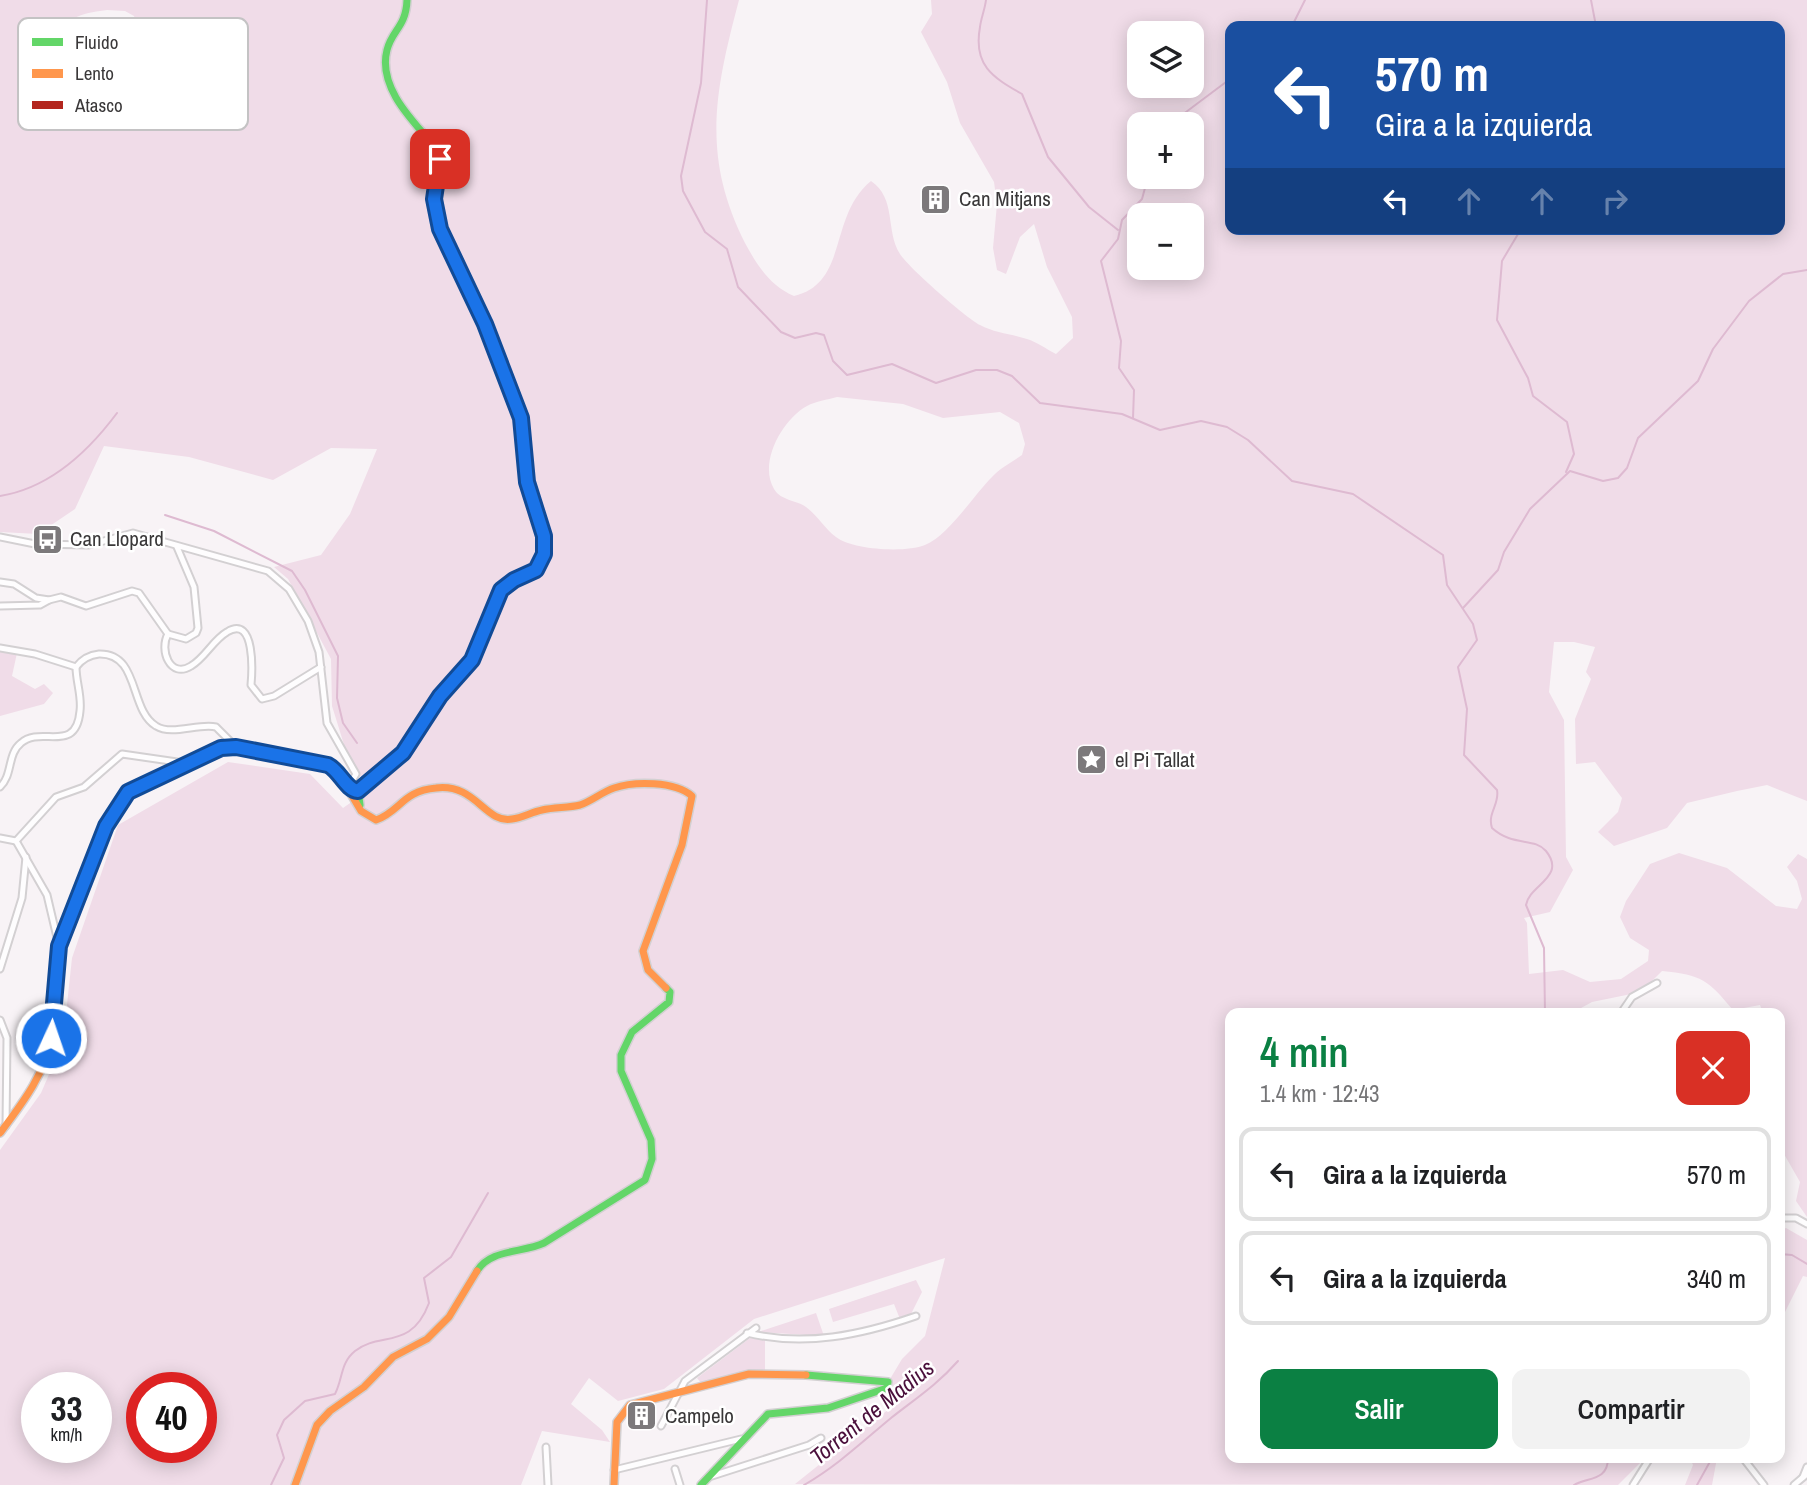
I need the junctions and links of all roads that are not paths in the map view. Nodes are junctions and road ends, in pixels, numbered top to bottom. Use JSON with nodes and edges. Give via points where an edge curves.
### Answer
{"nodes":[{"id":1,"x":407,"y":0,"type":"edge"},
{"id":2,"x":0,"y":537,"type":"edge"},
{"id":3,"x":177,"y":547,"type":"junction"},
{"id":4,"x":0,"y":582,"type":"edge"},
{"id":5,"x":49,"y":600,"type":"junction"},
{"id":6,"x":0,"y":606,"type":"edge"},
{"id":7,"x":168,"y":634,"type":"junction"},
{"id":8,"x":0,"y":648,"type":"edge"},
{"id":9,"x":76,"y":667,"type":"junction"},
{"id":10,"x":321,"y":667,"type":"junction"},
{"id":11,"x":236,"y":747,"type":"junction"},
{"id":12,"x":185,"y":763,"type":"junction"},
{"id":13,"x":372,"y":777,"type":"junction"},
{"id":14,"x":352,"y":780,"type":"junction"},
{"id":15,"x":0,"y":787,"type":"edge"},
{"id":16,"x":362,"y":788,"type":"junction"},
{"id":17,"x":361,"y":809,"type":"junction"},
{"id":18,"x":0,"y":838,"type":"edge"},
{"id":19,"x":16,"y":841,"type":"junction"},
{"id":20,"x":26,"y":857,"type":"junction"},
{"id":21,"x":59,"y":946,"type":"junction"},
{"id":22,"x":0,"y":969,"type":"edge"},
{"id":23,"x":1657,"y":983,"type":"dead end"},
{"id":24,"x":1624,"y":1008,"type":"edge"},
{"id":25,"x":0,"y":1020,"type":"edge"},
{"id":26,"x":6,"y":1126,"type":"junction"},
{"id":27,"x":0,"y":1133,"type":"edge"},
{"id":28,"x":1785,"y":1218,"type":"edge"},
{"id":29,"x":1807,"y":1224,"type":"edge"},
{"id":30,"x":916,"y":1316,"type":"dead end"},
{"id":31,"x":756,"y":1328,"type":"dead end"},
{"id":32,"x":747,"y":1333,"type":"junction"},
{"id":33,"x":679,"y":1392,"type":"junction"},
{"id":34,"x":661,"y":1426,"type":"dead end"},
{"id":35,"x":821,"y":1438,"type":"dead end"},
{"id":36,"x":741,"y":1439,"type":"junction"},
{"id":37,"x":546,"y":1447,"type":"dead end"},
{"id":38,"x":1647,"y":1463,"type":"edge"},
{"id":39,"x":1747,"y":1463,"type":"edge"},
{"id":40,"x":1807,"y":1467,"type":"edge"},
{"id":41,"x":675,"y":1469,"type":"dead end"},
{"id":42,"x":614,"y":1470,"type":"junction"},
{"id":43,"x":1805,"y":1476,"type":"edge"},
{"id":44,"x":702,"y":1482,"type":"edge"},
{"id":45,"x":295,"y":1485,"type":"edge"},
{"id":46,"x":548,"y":1485,"type":"edge"},
{"id":47,"x":614,"y":1485,"type":"edge"},
{"id":48,"x":680,"y":1485,"type":"edge"},
{"id":49,"x":1633,"y":1485,"type":"edge"},
{"id":50,"x":1764,"y":1485,"type":"edge"},
{"id":51,"x":1794,"y":1485,"type":"edge"}],
"edges":[{"from":1,"to":13,"type":"street","via":[[406,18],[387,50],[388,79],[401,106],[438,150],[435,210],[440,229],[488,331],[521,418],[527,482],[545,547],[539,567],[501,590],[464,672],[440,696],[403,753]]},
{"from":2,"to":3,"type":"street","via":[[89,545],[133,533]]},
{"from":3,"to":7,"type":"street","via":[[194,587],[198,628],[186,639]]},
{"from":3,"to":10,"type":"street","via":[[268,571],[289,589],[308,621]]},
{"from":4,"to":5,"type":"street"},
{"from":5,"to":6,"type":"street","via":[[40,605]]},
{"from":5,"to":7,"type":"street","via":[[61,597],[92,606],[132,591],[139,593]]},
{"from":7,"to":10,"type":"street","via":[[164,653],[172,666],[184,669],[226,632],[232,629],[244,634],[254,655],[251,685],[262,699]]},
{"from":8,"to":9,"type":"street"},
{"from":9,"to":11,"type":"street","via":[[94,654],[108,654],[125,666],[149,720],[157,727],[216,727]]},
{"from":9,"to":15,"type":"street","via":[[81,707],[78,723],[59,738],[28,738],[20,743]]},
{"from":10,"to":14,"type":"street","via":[[327,723]]},
{"from":11,"to":12,"type":"street","via":[[209,751]]},
{"from":11,"to":14,"type":"street","via":[[323,763]]},
{"from":12,"to":19,"type":"street","via":[[122,754],[85,787],[56,797]]},
{"from":12,"to":21,"type":"street","via":[[124,796],[106,826]]},
{"from":13,"to":14,"type":"street"},
{"from":13,"to":16,"type":"street"},
{"from":14,"to":16,"type":"street"},
{"from":14,"to":16,"type":"street","via":[[356,792]]},
{"from":14,"to":17,"type":"street"},
{"from":16,"to":17,"type":"street"},
{"from":17,"to":45,"type":"street","via":[[379,820],[411,793],[447,787],[459,788],[498,818],[509,820],[582,804],[621,785],[685,790],[695,804],[643,951],[647,970],[670,992],[669,1002],[634,1030],[621,1049],[621,1070],[654,1143],[654,1164],[645,1180],[544,1243],[492,1256],[481,1264],[449,1317],[411,1349],[393,1357],[317,1425]]},
{"from":18,"to":19,"type":"street"},
{"from":19,"to":20,"type":"street"},
{"from":20,"to":21,"type":"street","via":[[47,895]]},
{"from":20,"to":22,"type":"street","via":[[22,898]]},
{"from":21,"to":26,"type":"street","via":[[48,1053],[27,1097]]},
{"from":23,"to":24,"type":"street","via":[[1632,997]]},
{"from":25,"to":26,"type":"street","via":[[7,1038]]},
{"from":26,"to":27,"type":"street"},
{"from":28,"to":29,"type":"street"},
{"from":30,"to":32,"type":"street","via":[[816,1340]]},
{"from":31,"to":32,"type":"street"},
{"from":32,"to":33,"type":"street","via":[[685,1381]]},
{"from":33,"to":34,"type":"street"},
{"from":33,"to":36,"type":"street","via":[[749,1374],[888,1382],[887,1388],[828,1408],[768,1414]]},
{"from":33,"to":42,"type":"street","via":[[631,1405],[621,1413],[615,1432]]},
{"from":35,"to":44,"type":"street"},
{"from":36,"to":42,"type":"street"},
{"from":36,"to":44,"type":"street"},
{"from":37,"to":46,"type":"street"},
{"from":38,"to":49,"type":"street"},
{"from":39,"to":50,"type":"street"},
{"from":40,"to":43,"type":"street"},
{"from":41,"to":48,"type":"street"},
{"from":42,"to":47,"type":"street"},
{"from":43,"to":51,"type":"street"}]}
